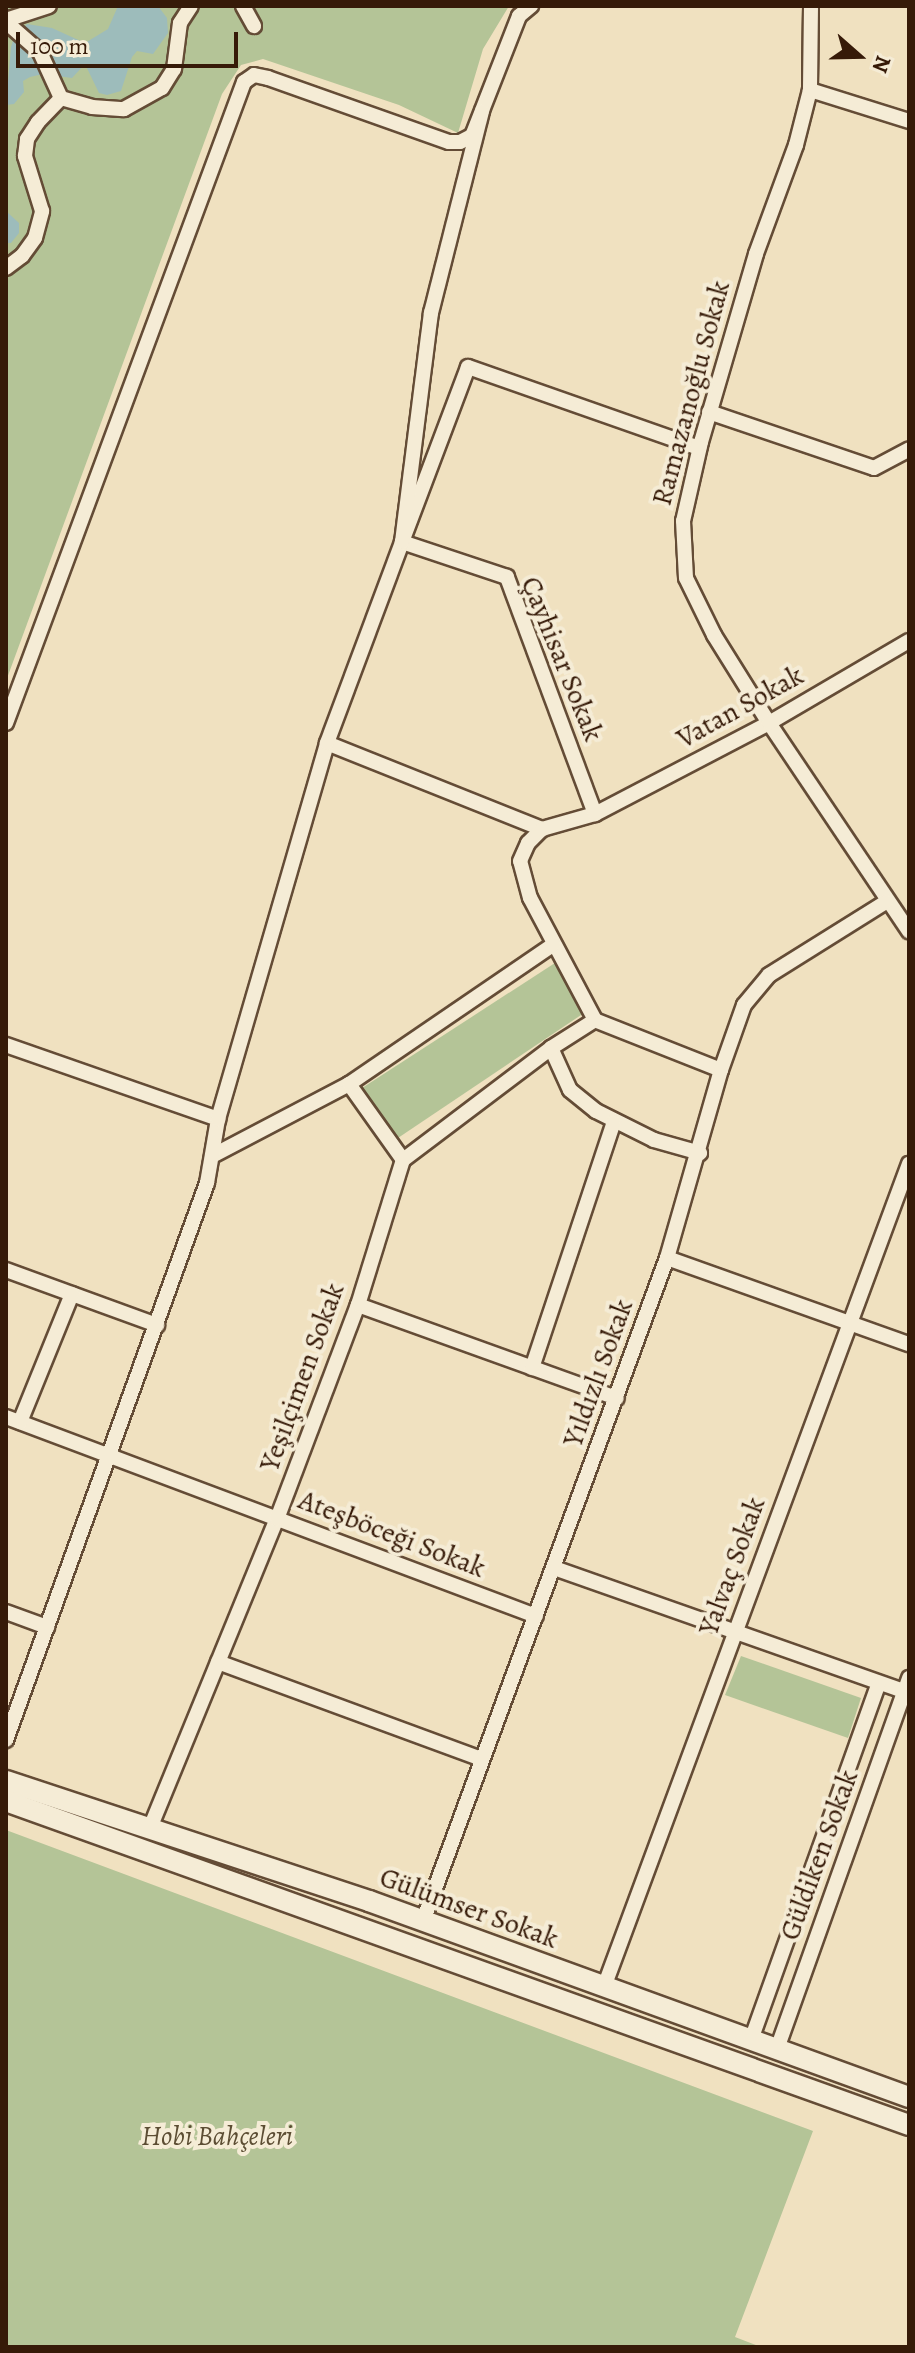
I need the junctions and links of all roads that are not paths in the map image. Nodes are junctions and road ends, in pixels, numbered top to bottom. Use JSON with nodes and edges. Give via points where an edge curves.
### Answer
{"nodes":[{"id":1,"x":49,"y":6,"type":"edge"},
{"id":2,"x":191,"y":6,"type":"edge"},
{"id":3,"x":243,"y":6,"type":"edge"},
{"id":4,"x":531,"y":6,"type":"edge"},
{"id":5,"x":811,"y":6,"type":"edge"},
{"id":6,"x":9,"y":24,"type":"edge"},
{"id":7,"x":254,"y":26,"type":"dead end"},
{"id":8,"x":810,"y":90,"type":"junction"},
{"id":9,"x":61,"y":98,"type":"junction"},
{"id":10,"x":482,"y":111,"type":"junction"},
{"id":11,"x":909,"y":121,"type":"edge"},
{"id":12,"x":6,"y":268,"type":"edge"},
{"id":13,"x":709,"y":412,"type":"junction"},
{"id":14,"x":699,"y":448,"type":"junction"},
{"id":15,"x":909,"y":449,"type":"edge"},
{"id":16,"x":402,"y":542,"type":"junction"},
{"id":17,"x":909,"y":641,"type":"edge"},
{"id":18,"x":6,"y":723,"type":"edge"},
{"id":19,"x":769,"y":723,"type":"junction"},
{"id":20,"x":327,"y":743,"type":"junction"},
{"id":21,"x":595,"y":814,"type":"junction"},
{"id":22,"x":542,"y":829,"type":"junction"},
{"id":23,"x":886,"y":902,"type":"junction"},
{"id":24,"x":909,"y":931,"type":"edge"},
{"id":25,"x":554,"y":944,"type":"junction"},
{"id":26,"x":595,"y":1020,"type":"junction"},
{"id":27,"x":6,"y":1045,"type":"edge"},
{"id":28,"x":551,"y":1048,"type":"junction"},
{"id":29,"x":721,"y":1070,"type":"junction"},
{"id":30,"x":349,"y":1084,"type":"junction"},
{"id":31,"x":218,"y":1119,"type":"junction"},
{"id":32,"x":614,"y":1122,"type":"junction"},
{"id":33,"x":700,"y":1153,"type":"junction"},
{"id":34,"x":212,"y":1156,"type":"junction"},
{"id":35,"x":403,"y":1160,"type":"junction"},
{"id":36,"x":909,"y":1164,"type":"edge"},
{"id":37,"x":667,"y":1258,"type":"junction"},
{"id":38,"x":6,"y":1270,"type":"edge"},
{"id":39,"x":72,"y":1294,"type":"junction"},
{"id":40,"x":358,"y":1305,"type":"junction"},
{"id":41,"x":850,"y":1322,"type":"junction"},
{"id":42,"x":157,"y":1325,"type":"junction"},
{"id":43,"x":909,"y":1344,"type":"edge"},
{"id":44,"x":532,"y":1368,"type":"junction"},
{"id":45,"x":617,"y":1398,"type":"junction"},
{"id":46,"x":13,"y":1420,"type":"edge"},
{"id":47,"x":111,"y":1455,"type":"junction"},
{"id":48,"x":277,"y":1519,"type":"junction"},
{"id":49,"x":554,"y":1568,"type":"junction"},
{"id":50,"x":6,"y":1612,"type":"edge"},
{"id":51,"x":536,"y":1616,"type":"junction"},
{"id":52,"x":47,"y":1627,"type":"junction"},
{"id":53,"x":736,"y":1632,"type":"junction"},
{"id":54,"x":218,"y":1662,"type":"junction"},
{"id":55,"x":879,"y":1683,"type":"junction"},
{"id":56,"x":907,"y":1687,"type":"edge"},
{"id":57,"x":6,"y":1740,"type":"edge"},
{"id":58,"x":482,"y":1759,"type":"junction"},
{"id":59,"x":6,"y":1781,"type":"edge"},
{"id":60,"x":6,"y":1801,"type":"edge"},
{"id":61,"x":150,"y":1828,"type":"junction"},
{"id":62,"x":423,"y":1921,"type":"junction"},
{"id":63,"x":604,"y":1987,"type":"junction"},
{"id":64,"x":751,"y":2040,"type":"junction"},
{"id":65,"x":777,"y":2049,"type":"junction"},
{"id":66,"x":909,"y":2097,"type":"edge"},
{"id":67,"x":909,"y":2125,"type":"edge"}],
"edges":[{"from":1,"to":6,"type":"street"},
{"from":2,"to":9,"type":"street","via":[[180,23],[174,69],[162,88],[124,109]]},
{"from":3,"to":7,"type":"street"},
{"from":4,"to":10,"type":"street","via":[[519,16]]},
{"from":5,"to":8,"type":"street","name":"Ramazanoğlu Sokak"},
{"from":6,"to":9,"type":"street","via":[[40,52]]},
{"from":8,"to":11,"type":"street"},
{"from":8,"to":13,"type":"street","name":"Ramazanoğlu Sokak"},
{"from":9,"to":12,"type":"street","via":[[27,139],[25,156],[42,211],[35,238]]},
{"from":10,"to":16,"type":"street","via":[[431,313]]},
{"from":10,"to":18,"type":"street","via":[[472,136],[449,142],[268,78],[254,75],[244,82]]},
{"from":13,"to":14,"type":"street","name":"Ramazanoğlu Sokak"},
{"from":13,"to":15,"type":"street","via":[[874,468]]},
{"from":14,"to":16,"type":"street","via":[[468,367]]},
{"from":14,"to":19,"type":"street","name":"Ramazanoğlu Sokak","via":[[683,521],[686,578],[714,635]]},
{"from":16,"to":20,"type":"street"},
{"from":16,"to":21,"type":"street","name":"Çayhisar Sokak","via":[[507,577]]},
{"from":17,"to":19,"type":"street","name":"Vatan Sokak"},
{"from":19,"to":21,"type":"street","name":"Vatan Sokak"},
{"from":19,"to":23,"type":"street","name":"Ramazanoğlu Sokak"},
{"from":20,"to":22,"type":"street"},
{"from":20,"to":31,"type":"street"},
{"from":21,"to":22,"type":"street","name":"Vatan Sokak"},
{"from":22,"to":25,"type":"street","via":[[520,861],[530,898]]},
{"from":23,"to":24,"type":"street","name":"Ramazanoğlu Sokak"},
{"from":23,"to":29,"type":"street","name":"Yıldızlı Sokak","via":[[754,989]]},
{"from":25,"to":26,"type":"street"},
{"from":25,"to":30,"type":"street"},
{"from":26,"to":28,"type":"street"},
{"from":26,"to":29,"type":"street"},
{"from":27,"to":31,"type":"street"},
{"from":28,"to":32,"type":"street","via":[[570,1090]]},
{"from":28,"to":35,"type":"street"},
{"from":29,"to":33,"type":"street","name":"Yıldızlı Sokak"},
{"from":30,"to":34,"type":"street"},
{"from":30,"to":35,"type":"street"},
{"from":31,"to":34,"type":"street"},
{"from":32,"to":33,"type":"street"},
{"from":32,"to":44,"type":"street"},
{"from":33,"to":37,"type":"street","name":"Yıldızlı Sokak"},
{"from":34,"to":42,"type":"street"},
{"from":35,"to":40,"type":"street","name":"Yeşilçimen Sokak"},
{"from":36,"to":41,"type":"street","name":"Yalvaç Sokak"},
{"from":37,"to":41,"type":"street"},
{"from":37,"to":45,"type":"street","name":"Yıldızlı Sokak"},
{"from":38,"to":39,"type":"street"},
{"from":39,"to":42,"type":"street"},
{"from":39,"to":46,"type":"street"},
{"from":40,"to":44,"type":"street"},
{"from":40,"to":48,"type":"street","name":"Yeşilçimen Sokak"},
{"from":41,"to":43,"type":"street"},
{"from":41,"to":53,"type":"street","name":"Yalvaç Sokak"},
{"from":42,"to":47,"type":"street"},
{"from":44,"to":45,"type":"street"},
{"from":45,"to":49,"type":"street","name":"Yıldızlı Sokak"},
{"from":46,"to":47,"type":"street","name":"Ateşböceği Sokak"},
{"from":47,"to":48,"type":"street","name":"Ateşböceği Sokak"},
{"from":47,"to":52,"type":"street"},
{"from":48,"to":51,"type":"street","name":"Ateşböceği Sokak"},
{"from":48,"to":54,"type":"street","name":"Yeşilçimen Sokak"},
{"from":49,"to":51,"type":"street","name":"Yıldızlı Sokak"},
{"from":49,"to":53,"type":"street"},
{"from":50,"to":52,"type":"street"},
{"from":51,"to":58,"type":"street","name":"Yıldızlı Sokak"},
{"from":52,"to":57,"type":"street"},
{"from":53,"to":55,"type":"street"},
{"from":53,"to":63,"type":"street","name":"Yalvaç Sokak"},
{"from":54,"to":58,"type":"street"},
{"from":54,"to":61,"type":"street","name":"Yeşilçimen Sokak"},
{"from":55,"to":56,"type":"street"},
{"from":55,"to":64,"type":"street"},
{"from":56,"to":65,"type":"street","name":"Güldiken Sokak"},
{"from":58,"to":62,"type":"street","name":"Yıldızlı Sokak"},
{"from":59,"to":61,"type":"street","name":"Gülümser Sokak"},
{"from":60,"to":67,"type":"street"},
{"from":61,"to":62,"type":"street","name":"Gülümser Sokak"},
{"from":62,"to":63,"type":"street","name":"Gülümser Sokak"},
{"from":63,"to":64,"type":"street","name":"Gülümser Sokak"},
{"from":64,"to":65,"type":"street","name":"Gülümser Sokak"},
{"from":65,"to":66,"type":"street","name":"Gülümser Sokak"}]}
